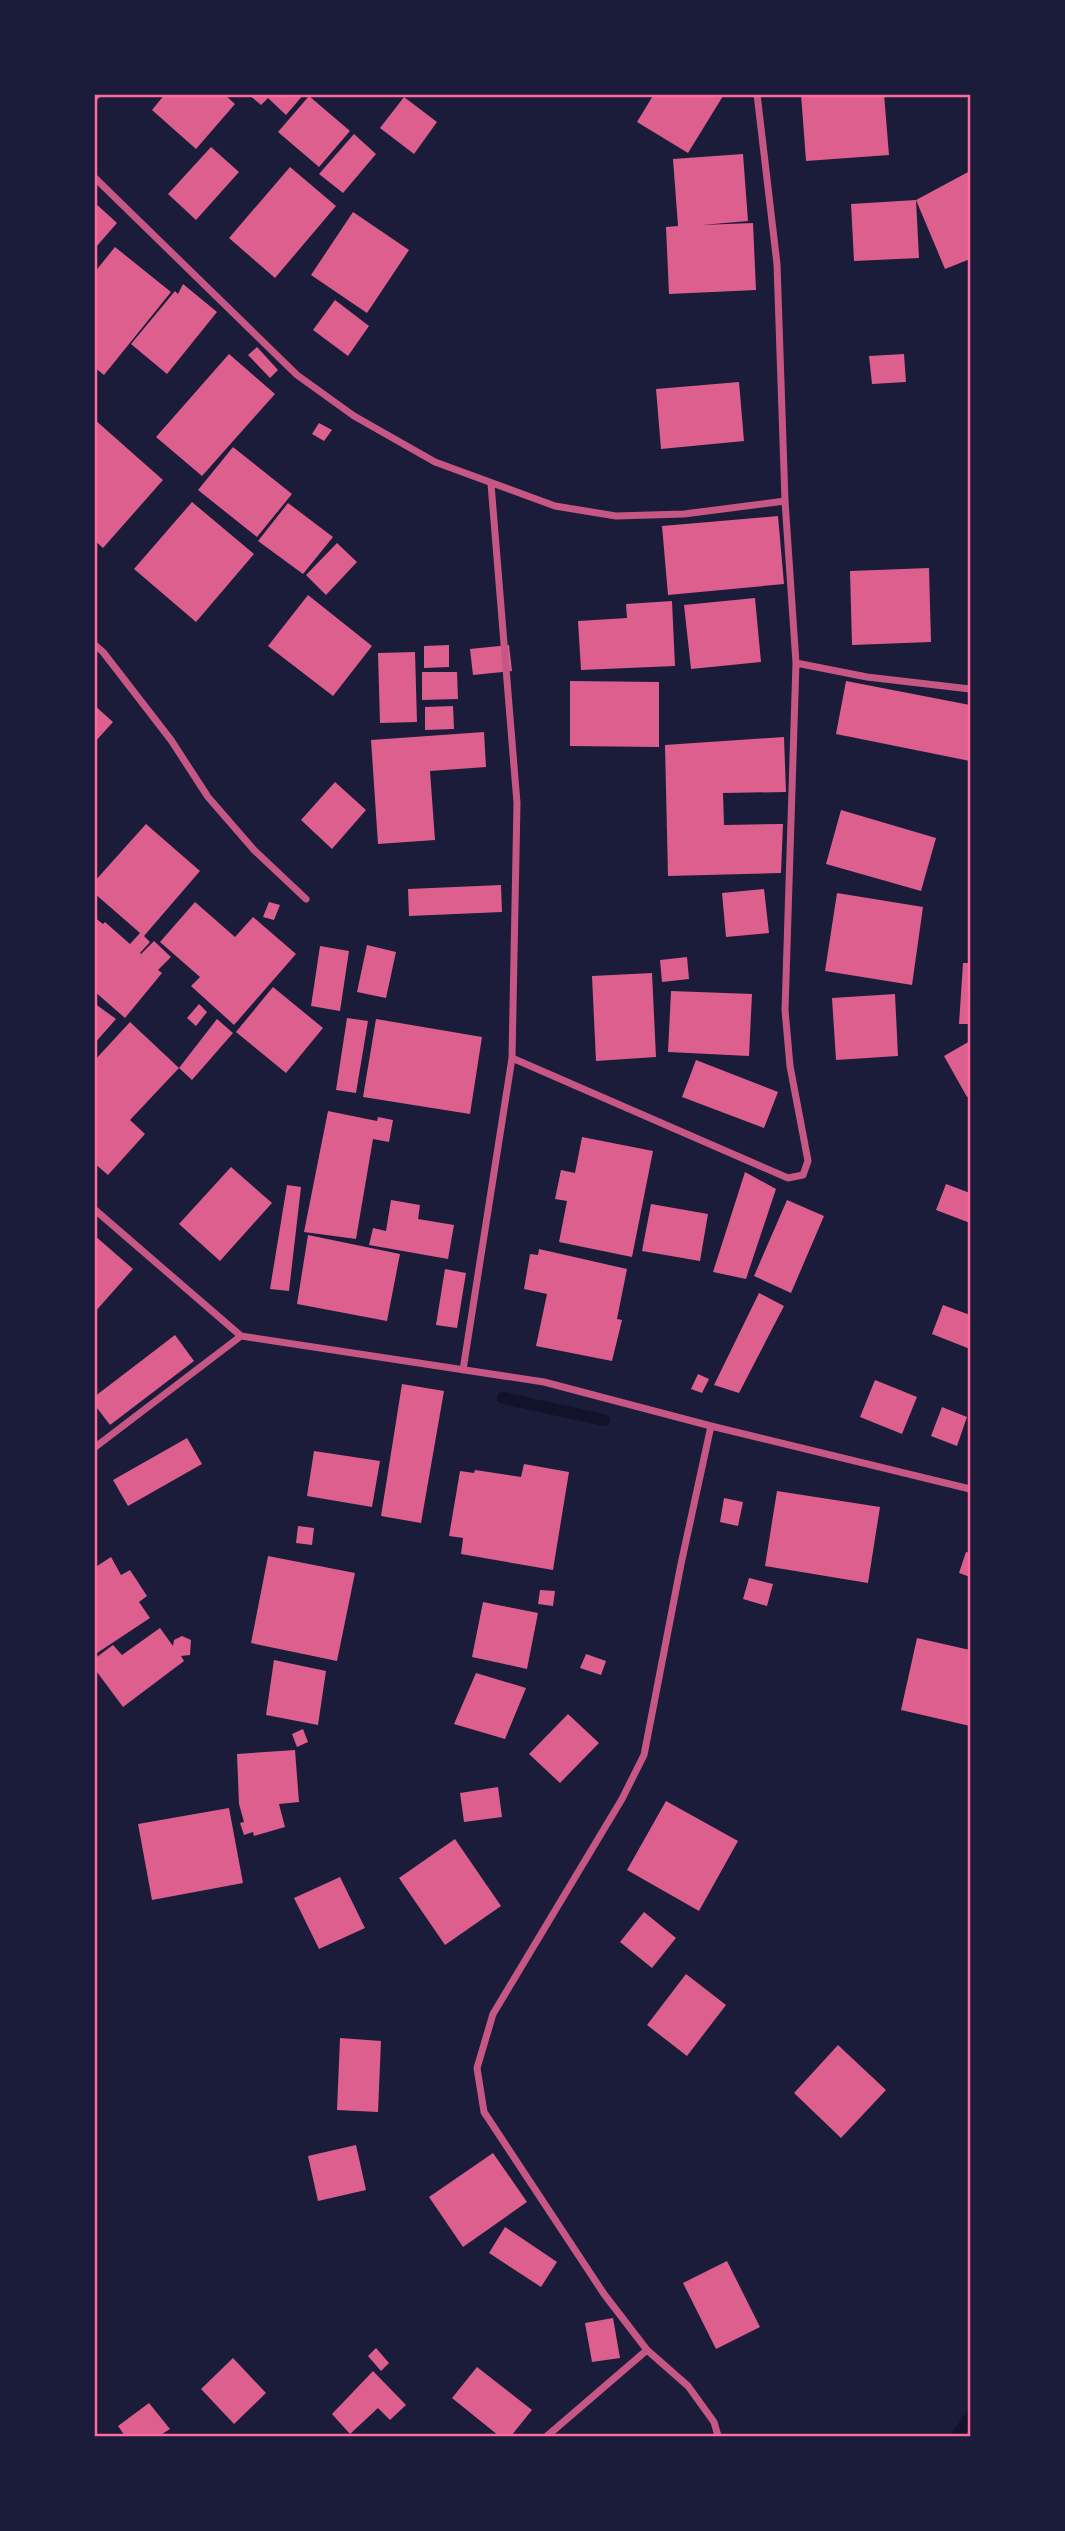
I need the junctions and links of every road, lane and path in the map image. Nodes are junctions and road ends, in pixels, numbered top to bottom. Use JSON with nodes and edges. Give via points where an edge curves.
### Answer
{"nodes":[{"id":1,"x":98,"y":94,"type":"edge"},
{"id":2,"x":757,"y":94,"type":"edge"},
{"id":3,"x":94,"y":99,"type":"edge"},
{"id":4,"x":94,"y":177,"type":"edge"},
{"id":5,"x":491,"y":484,"type":"junction"},
{"id":6,"x":785,"y":501,"type":"junction"},
{"id":7,"x":94,"y":644,"type":"edge"},
{"id":8,"x":796,"y":663,"type":"junction"},
{"id":9,"x":971,"y":689,"type":"edge"},
{"id":10,"x":306,"y":899,"type":"dead end"},
{"id":11,"x":512,"y":1058,"type":"junction"},
{"id":12,"x":94,"y":1209,"type":"edge"},
{"id":13,"x":241,"y":1336,"type":"junction"},
{"id":14,"x":463,"y":1370,"type":"junction"},
{"id":15,"x":711,"y":1426,"type":"junction"},
{"id":16,"x":94,"y":1448,"type":"edge"},
{"id":17,"x":971,"y":1489,"type":"edge"},
{"id":18,"x":647,"y":2350,"type":"junction"},
{"id":19,"x":547,"y":2437,"type":"edge"},
{"id":20,"x":718,"y":2437,"type":"edge"}],
"edges":[{"from":1,"to":3,"type":"street"},
{"from":2,"to":6,"type":"street","via":[[777,264]]},
{"from":4,"to":5,"type":"street","via":[[297,375],[366,423],[435,462]]},
{"from":5,"to":6,"type":"street","via":[[555,506],[616,516],[684,514]]},
{"from":5,"to":11,"type":"street","via":[[517,803]]},
{"from":6,"to":8,"type":"street"},
{"from":7,"to":10,"type":"street","via":[[171,740],[208,797],[254,850]]},
{"from":8,"to":9,"type":"street"},
{"from":8,"to":11,"type":"street","via":[[785,1010],[808,1161],[803,1175],[788,1178]]},
{"from":11,"to":14,"type":"street"},
{"from":12,"to":13,"type":"street"},
{"from":13,"to":14,"type":"street"},
{"from":13,"to":16,"type":"street"},
{"from":14,"to":15,"type":"street","via":[[544,1382]]},
{"from":15,"to":17,"type":"street"},
{"from":15,"to":18,"type":"street","via":[[643,1755],[622,1799],[493,2014],[477,2068],[484,2112],[604,2294]]},
{"from":18,"to":19,"type":"street"},
{"from":18,"to":20,"type":"street","via":[[688,2386],[714,2422]]}]}
